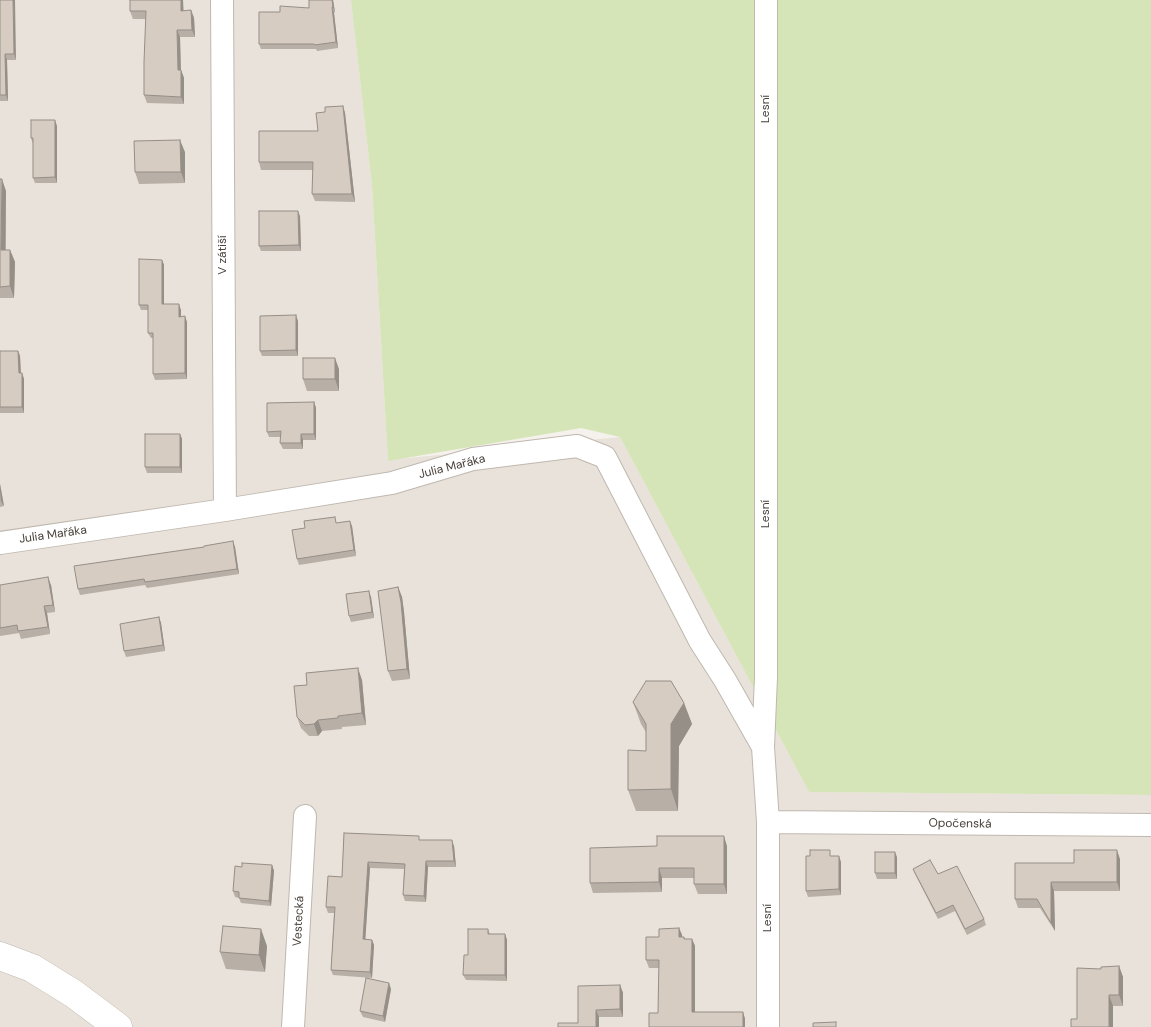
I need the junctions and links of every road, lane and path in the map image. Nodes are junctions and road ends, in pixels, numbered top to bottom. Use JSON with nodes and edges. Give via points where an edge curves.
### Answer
{"nodes":[{"id":1,"x":222,"y":0,"type":"edge"},
{"id":2,"x":766,"y":0,"type":"edge"},
{"id":3,"x":225,"y":510,"type":"junction"},
{"id":4,"x":0,"y":543,"type":"edge"},
{"id":5,"x":766,"y":677,"type":"junction"},
{"id":6,"x":725,"y":680,"type":"junction"},
{"id":7,"x":763,"y":747,"type":"junction"},
{"id":8,"x":305,"y":816,"type":"dead end"},
{"id":9,"x":768,"y":822,"type":"junction"},
{"id":10,"x":1151,"y":825,"type":"edge"},
{"id":11,"x":0,"y":956,"type":"edge"},
{"id":12,"x":118,"y":1027,"type":"edge"},
{"id":13,"x":293,"y":1027,"type":"edge"},
{"id":14,"x":768,"y":1027,"type":"edge"}],
"edges":[{"from":1,"to":3,"type":"street","name":"V zátiší"},
{"from":2,"to":5,"type":"street","name":"Lesní"},
{"from":3,"to":4,"type":"street","name":"Julia Mařáka"},
{"from":3,"to":6,"type":"street","name":"Julia Mařáka","via":[[392,483],[473,459],[577,446],[605,457],[700,641]]},
{"from":5,"to":6,"type":"street","via":[[745,684]]},
{"from":5,"to":7,"type":"street","name":"Lesní"},
{"from":6,"to":7,"type":"street","name":"Julia Mařáka"},
{"from":7,"to":9,"type":"street","name":"Lesní"},
{"from":8,"to":13,"type":"street","name":"Vestecká"},
{"from":9,"to":10,"type":"street","name":"Opočenská"},
{"from":9,"to":14,"type":"street","name":"Lesní"},
{"from":11,"to":12,"type":"street","via":[[32,968]]}]}
